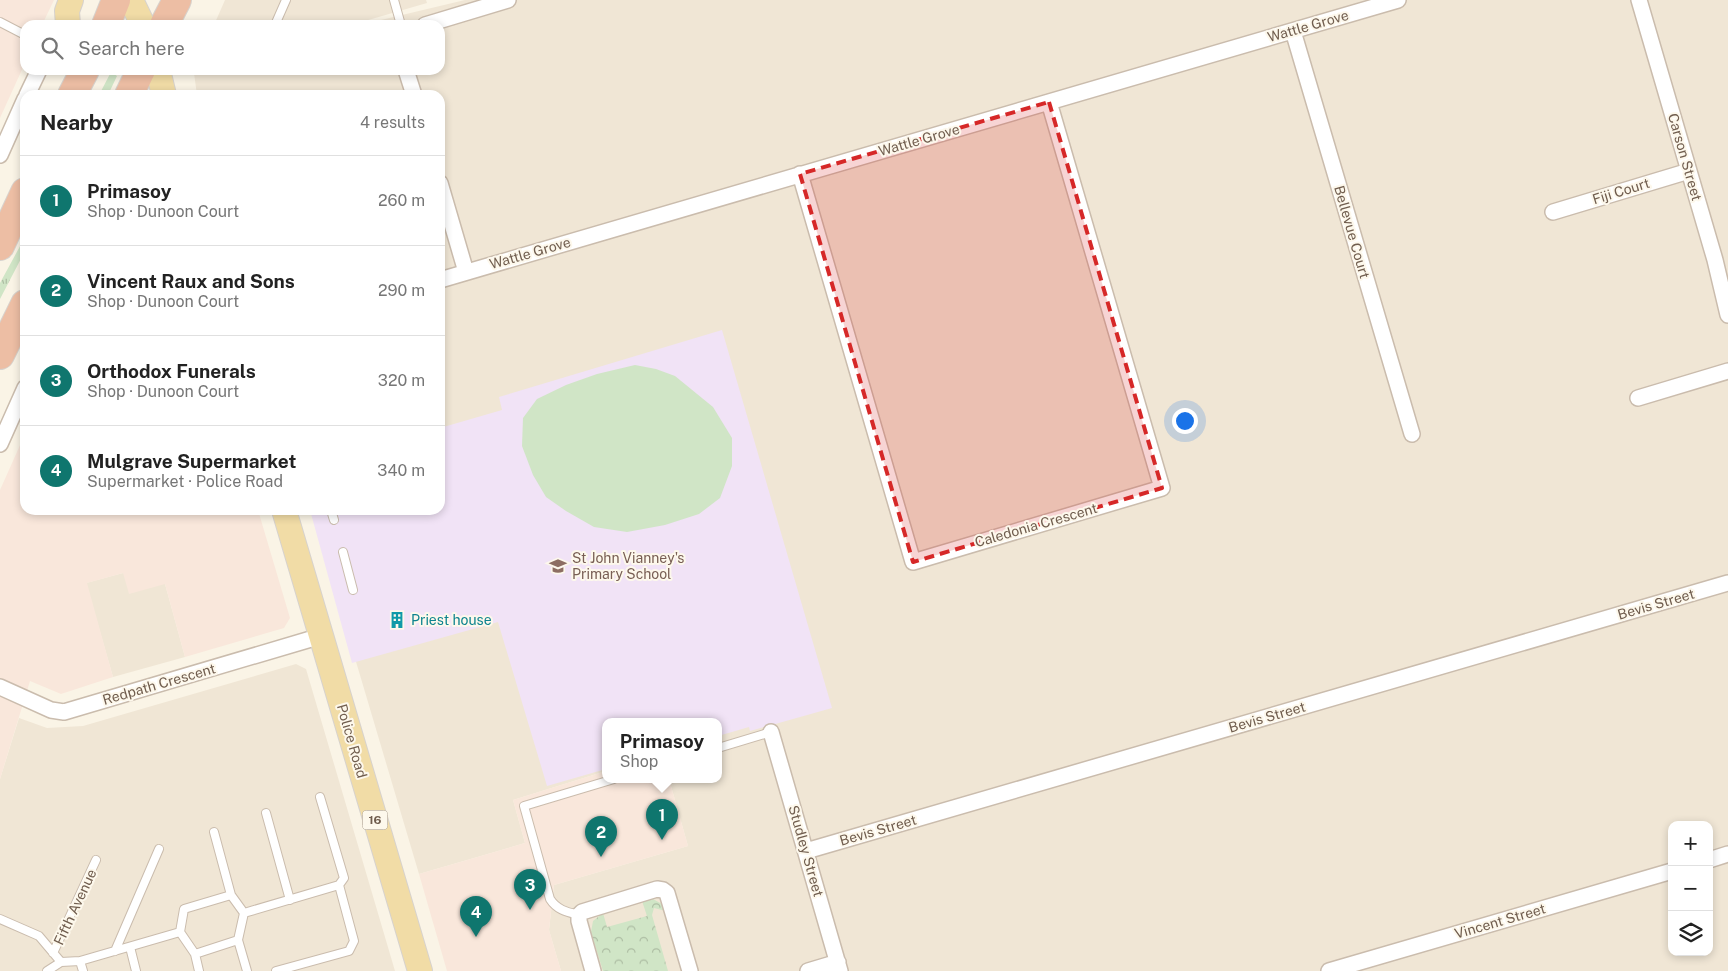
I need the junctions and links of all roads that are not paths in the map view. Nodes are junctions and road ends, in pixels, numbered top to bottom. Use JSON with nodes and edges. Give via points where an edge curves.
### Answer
{"nodes":[{"id":1,"x":132,"y":0,"type":"edge"},
{"id":2,"x":146,"y":0,"type":"edge"},
{"id":3,"x":177,"y":0,"type":"edge"},
{"id":4,"x":286,"y":0,"type":"edge"},
{"id":5,"x":394,"y":0,"type":"edge"},
{"id":6,"x":508,"y":0,"type":"edge"},
{"id":7,"x":1398,"y":0,"type":"edge"},
{"id":8,"x":1640,"y":0,"type":"edge"},
{"id":9,"x":141,"y":20,"type":"edge"},
{"id":10,"x":149,"y":20,"type":"edge"},
{"id":11,"x":167,"y":20,"type":"edge"},
{"id":12,"x":277,"y":20,"type":"edge"},
{"id":13,"x":400,"y":20,"type":"edge"},
{"id":14,"x":441,"y":20,"type":"edge"},
{"id":15,"x":0,"y":22,"type":"edge"},
{"id":16,"x":1293,"y":30,"type":"junction"},
{"id":17,"x":20,"y":32,"type":"edge"},
{"id":18,"x":37,"y":75,"type":"edge"},
{"id":19,"x":139,"y":75,"type":"edge"},
{"id":20,"x":159,"y":75,"type":"edge"},
{"id":21,"x":408,"y":75,"type":"edge"},
{"id":22,"x":29,"y":90,"type":"edge"},
{"id":23,"x":131,"y":90,"type":"edge"},
{"id":24,"x":163,"y":90,"type":"edge"},
{"id":25,"x":412,"y":90,"type":"edge"},
{"id":26,"x":1049,"y":102,"type":"junction"},
{"id":27,"x":20,"y":110,"type":"edge"},
{"id":28,"x":0,"y":155,"type":"edge"},
{"id":29,"x":1689,"y":171,"type":"junction"},
{"id":30,"x":800,"y":174,"type":"junction"},
{"id":31,"x":445,"y":200,"type":"edge"},
{"id":32,"x":20,"y":203,"type":"edge"},
{"id":33,"x":1553,"y":212,"type":"dead end"},
{"id":34,"x":0,"y":246,"type":"edge"},
{"id":35,"x":466,"y":272,"type":"junction"},
{"id":36,"x":445,"y":278,"type":"edge"},
{"id":37,"x":20,"y":314,"type":"edge"},
{"id":38,"x":1728,"y":315,"type":"edge"},
{"id":39,"x":0,"y":355,"type":"edge"},
{"id":40,"x":1728,"y":371,"type":"edge"},
{"id":41,"x":1638,"y":398,"type":"dead end"},
{"id":42,"x":20,"y":399,"type":"edge"},
{"id":43,"x":1412,"y":434,"type":"dead end"},
{"id":44,"x":0,"y":444,"type":"edge"},
{"id":45,"x":285,"y":515,"type":"edge"},
{"id":46,"x":332,"y":515,"type":"edge"},
{"id":47,"x":334,"y":520,"type":"dead end"},
{"id":48,"x":343,"y":552,"type":"dead end"},
{"id":49,"x":1728,"y":583,"type":"edge"},
{"id":50,"x":353,"y":590,"type":"dead end"},
{"id":51,"x":321,"y":636,"type":"junction"},
{"id":52,"x":0,"y":688,"type":"edge"},
{"id":53,"x":771,"y":732,"type":"joint"},
{"id":54,"x":722,"y":747,"type":"edge"},
{"id":55,"x":602,"y":783,"type":"edge"},
{"id":56,"x":320,"y":797,"type":"dead end"},
{"id":57,"x":266,"y":813,"type":"dead end"},
{"id":58,"x":214,"y":832,"type":"dead end"},
{"id":59,"x":160,"y":849,"type":"dead end"},
{"id":60,"x":806,"y":851,"type":"junction"},
{"id":61,"x":1728,"y":854,"type":"edge"},
{"id":62,"x":1713,"y":859,"type":"edge"},
{"id":63,"x":96,"y":860,"type":"dead end"},
{"id":64,"x":1668,"y":872,"type":"edge"},
{"id":65,"x":339,"y":886,"type":"junction"},
{"id":66,"x":232,"y":895,"type":"junction"},
{"id":67,"x":290,"y":900,"type":"junction"},
{"id":68,"x":244,"y":913,"type":"junction"},
{"id":69,"x":579,"y":915,"type":"junction"},
{"id":70,"x":0,"y":919,"type":"edge"},
{"id":71,"x":180,"y":932,"type":"junction"},
{"id":72,"x":238,"y":940,"type":"junction"},
{"id":73,"x":130,"y":947,"type":"junction"},
{"id":74,"x":115,"y":951,"type":"junction"},
{"id":75,"x":53,"y":953,"type":"junction"},
{"id":76,"x":195,"y":954,"type":"junction"},
{"id":77,"x":80,"y":961,"type":"junction"},
{"id":78,"x":61,"y":962,"type":"junction"},
{"id":79,"x":839,"y":967,"type":"edge"},
{"id":80,"x":47,"y":971,"type":"edge"},
{"id":81,"x":83,"y":971,"type":"edge"},
{"id":82,"x":136,"y":971,"type":"edge"},
{"id":83,"x":199,"y":971,"type":"edge"},
{"id":84,"x":247,"y":971,"type":"edge"},
{"id":85,"x":276,"y":971,"type":"edge"},
{"id":86,"x":420,"y":971,"type":"edge"},
{"id":87,"x":593,"y":971,"type":"edge"},
{"id":88,"x":690,"y":971,"type":"edge"},
{"id":89,"x":808,"y":971,"type":"edge"},
{"id":90,"x":1329,"y":971,"type":"edge"}],
"edges":[{"from":1,"to":9,"type":"main road"},
{"from":2,"to":10,"type":"main road"},
{"from":3,"to":11,"type":"highway"},
{"from":4,"to":12,"type":"lane"},
{"from":5,"to":13,"type":"lane"},
{"from":6,"to":14,"type":"street"},
{"from":7,"to":16,"type":"street","name":"Wattle Grove"},
{"from":8,"to":29,"type":"street","name":"Carson Street"},
{"from":15,"to":17,"type":"lane"},
{"from":16,"to":26,"type":"street","name":"Wattle Grove"},
{"from":16,"to":43,"type":"street","name":"Bellevue Court"},
{"from":18,"to":22,"type":"street"},
{"from":19,"to":23,"type":"highway"},
{"from":20,"to":24,"type":"main road"},
{"from":21,"to":25,"type":"street"},
{"from":26,"to":30,"type":"street","name":"Wattle Grove"},
{"from":26,"to":30,"type":"street","name":"Caledonia Crescent","via":[[1162,488],[913,562]]},
{"from":27,"to":28,"type":"street"},
{"from":29,"to":33,"type":"street","name":"Fiji Court"},
{"from":29,"to":38,"type":"street","name":"Carson Street"},
{"from":30,"to":35,"type":"street","name":"Wattle Grove"},
{"from":31,"to":35,"type":"street"},
{"from":32,"to":34,"type":"highway"},
{"from":35,"to":36,"type":"street","name":"Wattle Grove"},
{"from":37,"to":39,"type":"highway"},
{"from":40,"to":41,"type":"street"},
{"from":42,"to":44,"type":"street"},
{"from":45,"to":51,"type":"main road","name":"Police Road","number":"16"},
{"from":46,"to":47,"type":"lane"},
{"from":48,"to":50,"type":"lane"},
{"from":49,"to":60,"type":"street","name":"Bevis Street"},
{"from":51,"to":52,"type":"street","name":"Redpath Crescent","via":[[64,712],[51,710]]},
{"from":51,"to":86,"type":"main road","name":"Police Road","number":"16"},
{"from":53,"to":54,"type":"lane"},
{"from":53,"to":60,"type":"street","name":"Studley Street"},
{"from":55,"to":69,"type":"lane","via":[[524,806],[550,900],[561,910]]},
{"from":56,"to":65,"type":"lane","via":[[344,878]]},
{"from":57,"to":67,"type":"lane"},
{"from":58,"to":66,"type":"lane"},
{"from":59,"to":74,"type":"lane"},
{"from":60,"to":79,"type":"street","name":"Studley Street"},
{"from":61,"to":62,"type":"street"},
{"from":63,"to":75,"type":"lane","name":"Fifth Avenue"},
{"from":64,"to":90,"type":"street","name":"Vincent Street"},
{"from":65,"to":67,"type":"lane"},
{"from":65,"to":85,"type":"lane","via":[[354,941],[349,951]]},
{"from":66,"to":68,"type":"lane"},
{"from":66,"to":71,"type":"lane","via":[[184,909]]},
{"from":67,"to":68,"type":"lane"},
{"from":68,"to":72,"type":"lane"},
{"from":69,"to":87,"type":"street"},
{"from":69,"to":88,"type":"street","via":[[600,906],[663,890]]},
{"from":70,"to":75,"type":"lane","via":[[39,936]]},
{"from":71,"to":73,"type":"lane"},
{"from":71,"to":76,"type":"lane"},
{"from":72,"to":76,"type":"lane"},
{"from":72,"to":84,"type":"lane"},
{"from":73,"to":74,"type":"lane"},
{"from":73,"to":82,"type":"lane"},
{"from":74,"to":77,"type":"lane"},
{"from":75,"to":78,"type":"lane"},
{"from":76,"to":83,"type":"lane"},
{"from":77,"to":78,"type":"lane"},
{"from":77,"to":81,"type":"lane"},
{"from":78,"to":80,"type":"lane"},
{"from":79,"to":89,"type":"street"}]}
